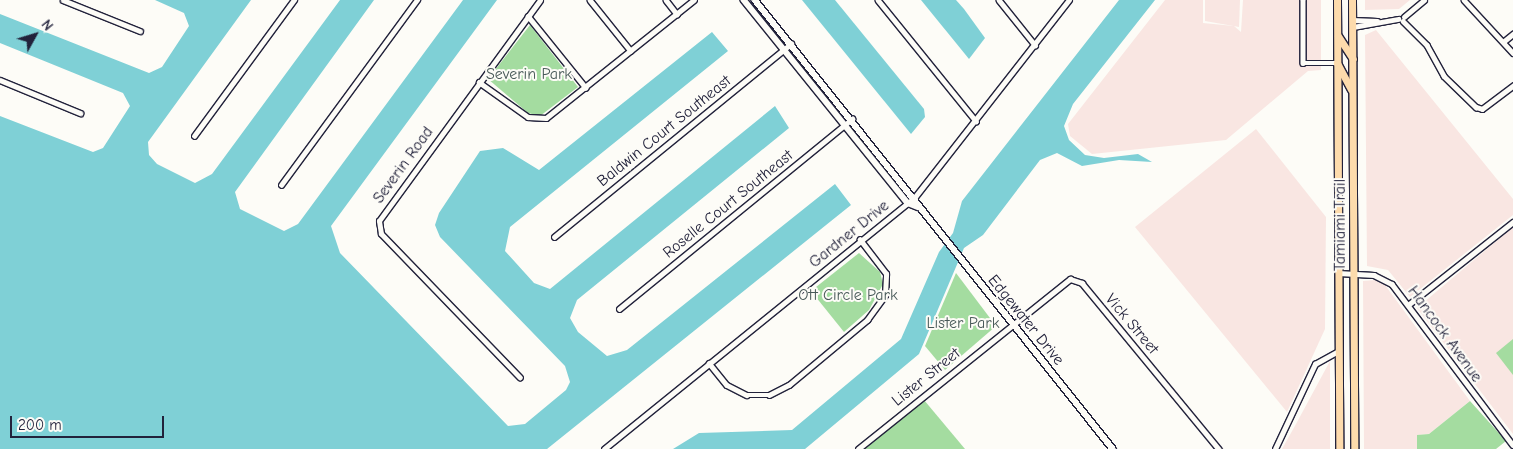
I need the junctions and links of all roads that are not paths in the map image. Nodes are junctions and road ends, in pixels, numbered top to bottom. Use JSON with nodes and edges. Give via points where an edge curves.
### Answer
{"nodes":[{"id":1,"x":63,"y":0,"type":"edge"},
{"id":2,"x":294,"y":0,"type":"edge"},
{"id":3,"x":417,"y":0,"type":"edge"},
{"id":4,"x":540,"y":0,"type":"edge"},
{"id":5,"x":590,"y":0,"type":"edge"},
{"id":6,"x":666,"y":0,"type":"edge"},
{"id":7,"x":694,"y":0,"type":"edge"},
{"id":8,"x":744,"y":0,"type":"edge"},
{"id":9,"x":755,"y":0,"type":"edge"},
{"id":10,"x":878,"y":0,"type":"edge"},
{"id":11,"x":999,"y":0,"type":"edge"},
{"id":12,"x":1069,"y":0,"type":"edge"},
{"id":13,"x":1302,"y":0,"type":"edge"},
{"id":14,"x":1337,"y":0,"type":"edge"},
{"id":15,"x":1352,"y":0,"type":"edge"},
{"id":16,"x":1424,"y":0,"type":"edge"},
{"id":17,"x":1464,"y":0,"type":"edge"},
{"id":18,"x":677,"y":14,"type":"junction"},
{"id":19,"x":528,"y":16,"type":"junction"},
{"id":20,"x":1401,"y":19,"type":"junction"},
{"id":21,"x":1353,"y":24,"type":"junction"},
{"id":22,"x":140,"y":31,"type":"dead end"},
{"id":23,"x":1337,"y":33,"type":"junction"},
{"id":24,"x":1513,"y":34,"type":"edge"},
{"id":25,"x":1504,"y":42,"type":"junction"},
{"id":26,"x":791,"y":44,"type":"junction"},
{"id":27,"x":1035,"y":45,"type":"junction"},
{"id":28,"x":784,"y":50,"type":"junction"},
{"id":29,"x":631,"y":51,"type":"junction"},
{"id":30,"x":1513,"y":53,"type":"edge"},
{"id":31,"x":1353,"y":59,"type":"junction"},
{"id":32,"x":1338,"y":62,"type":"junction"},
{"id":33,"x":0,"y":80,"type":"edge"},
{"id":34,"x":479,"y":82,"type":"junction"},
{"id":35,"x":1513,"y":86,"type":"edge"},
{"id":36,"x":586,"y":88,"type":"junction"},
{"id":37,"x":1353,"y":94,"type":"junction"},
{"id":38,"x":80,"y":113,"type":"dead end"},
{"id":39,"x":852,"y":119,"type":"junction"},
{"id":40,"x":976,"y":121,"type":"junction"},
{"id":41,"x":844,"y":125,"type":"junction"},
{"id":42,"x":194,"y":136,"type":"dead end"},
{"id":43,"x":281,"y":185,"type":"dead end"},
{"id":44,"x":915,"y":197,"type":"junction"},
{"id":45,"x":908,"y":203,"type":"junction"},
{"id":46,"x":918,"y":207,"type":"junction"},
{"id":47,"x":1513,"y":222,"type":"edge"},
{"id":48,"x":554,"y":237,"type":"dead end"},
{"id":49,"x":860,"y":240,"type":"junction"},
{"id":50,"x":1338,"y":273,"type":"junction"},
{"id":51,"x":1354,"y":273,"type":"junction"},
{"id":52,"x":1408,"y":304,"type":"junction"},
{"id":53,"x":619,"y":309,"type":"dead end"},
{"id":54,"x":1011,"y":324,"type":"junction"},
{"id":55,"x":1338,"y":352,"type":"junction"},
{"id":56,"x":709,"y":363,"type":"junction"},
{"id":57,"x":520,"y":378,"type":"dead end"},
{"id":58,"x":1513,"y":444,"type":"edge"},
{"id":59,"x":604,"y":449,"type":"edge"},
{"id":60,"x":858,"y":449,"type":"edge"},
{"id":61,"x":1113,"y":449,"type":"edge"},
{"id":62,"x":1219,"y":449,"type":"edge"},
{"id":63,"x":1275,"y":449,"type":"edge"},
{"id":64,"x":1339,"y":449,"type":"edge"},
{"id":65,"x":1354,"y":449,"type":"edge"}],
"edges":[{"from":1,"to":22,"type":"street"},
{"from":2,"to":42,"type":"street"},
{"from":3,"to":43,"type":"street"},
{"from":4,"to":19,"type":"street","name":"Severin Road"},
{"from":5,"to":29,"type":"street"},
{"from":6,"to":18,"type":"street"},
{"from":7,"to":18,"type":"street"},
{"from":8,"to":28,"type":"street"},
{"from":9,"to":26,"type":"street","name":"Edgewater Drive"},
{"from":10,"to":40,"type":"street"},
{"from":11,"to":27,"type":"street"},
{"from":12,"to":27,"type":"street","name":"Gardner Drive"},
{"from":13,"to":32,"type":"street","via":[[1303,63]]},
{"from":14,"to":23,"type":"main road","name":"Tamiami Trail"},
{"from":15,"to":21,"type":"main road","name":"Tamiami Trail"},
{"from":16,"to":20,"type":"street"},
{"from":17,"to":25,"type":"street"},
{"from":18,"to":29,"type":"street"},
{"from":19,"to":34,"type":"street","name":"Severin Road"},
{"from":19,"to":36,"type":"street"},
{"from":20,"to":21,"type":"street"},
{"from":20,"to":35,"type":"street","via":[[1427,44],[1444,76],[1476,107],[1482,108]]},
{"from":21,"to":31,"type":"main road","name":"Tamiami Trail"},
{"from":23,"to":31,"type":"main road"},
{"from":23,"to":32,"type":"main road","name":"Tamiami Trail"},
{"from":24,"to":25,"type":"street"},
{"from":25,"to":30,"type":"street"},
{"from":26,"to":28,"type":"street","name":"Baldwin Court Southeast"},
{"from":26,"to":39,"type":"street","name":"Edgewater Drive"},
{"from":27,"to":40,"type":"street","name":"Gardner Drive"},
{"from":28,"to":41,"type":"street"},
{"from":28,"to":48,"type":"street","name":"Baldwin Court Southeast"},
{"from":29,"to":36,"type":"street"},
{"from":31,"to":37,"type":"main road","name":"Tamiami Trail"},
{"from":32,"to":37,"type":"main road"},
{"from":32,"to":50,"type":"main road","name":"Tamiami Trail"},
{"from":33,"to":38,"type":"street"},
{"from":34,"to":36,"type":"street","via":[[534,119],[552,115]]},
{"from":34,"to":57,"type":"street","name":"Severin Road","via":[[382,215],[378,228]]},
{"from":37,"to":51,"type":"main road","name":"Tamiami Trail"},
{"from":39,"to":41,"type":"street","name":"Roselle Court Southeast"},
{"from":39,"to":44,"type":"street","name":"Edgewater Drive"},
{"from":40,"to":44,"type":"street","name":"Gardner Drive"},
{"from":41,"to":45,"type":"street"},
{"from":41,"to":53,"type":"street","name":"Roselle Court Southeast"},
{"from":44,"to":45,"type":"street","name":"Gardner Drive"},
{"from":44,"to":46,"type":"street","name":"Edgewater Drive"},
{"from":45,"to":46,"type":"street"},
{"from":45,"to":49,"type":"street","name":"Gardner Drive"},
{"from":46,"to":54,"type":"street","name":"Edgewater Drive"},
{"from":47,"to":52,"type":"street"},
{"from":49,"to":56,"type":"street","name":"Gardner Drive"},
{"from":49,"to":56,"type":"street","via":[[886,274],[885,295],[867,320],[789,386],[769,395],[747,395],[728,385]]},
{"from":50,"to":51,"type":"street","name":"Hancock Avenue"},
{"from":50,"to":55,"type":"main road","name":"Tamiami Trail"},
{"from":51,"to":52,"type":"street","name":"Hancock Avenue","via":[[1388,280]]},
{"from":51,"to":65,"type":"main road","name":"Tamiami Trail"},
{"from":52,"to":58,"type":"street","name":"Hancock Avenue"},
{"from":54,"to":60,"type":"street","name":"Lister Street"},
{"from":54,"to":61,"type":"street","name":"Edgewater Drive"},
{"from":54,"to":62,"type":"street","name":"Vick Street","via":[[1064,281],[1082,283]]},
{"from":55,"to":63,"type":"street","via":[[1315,364]]},
{"from":55,"to":64,"type":"main road","name":"Tamiami Trail"},
{"from":56,"to":59,"type":"street","name":"Gardner Drive"}]}
